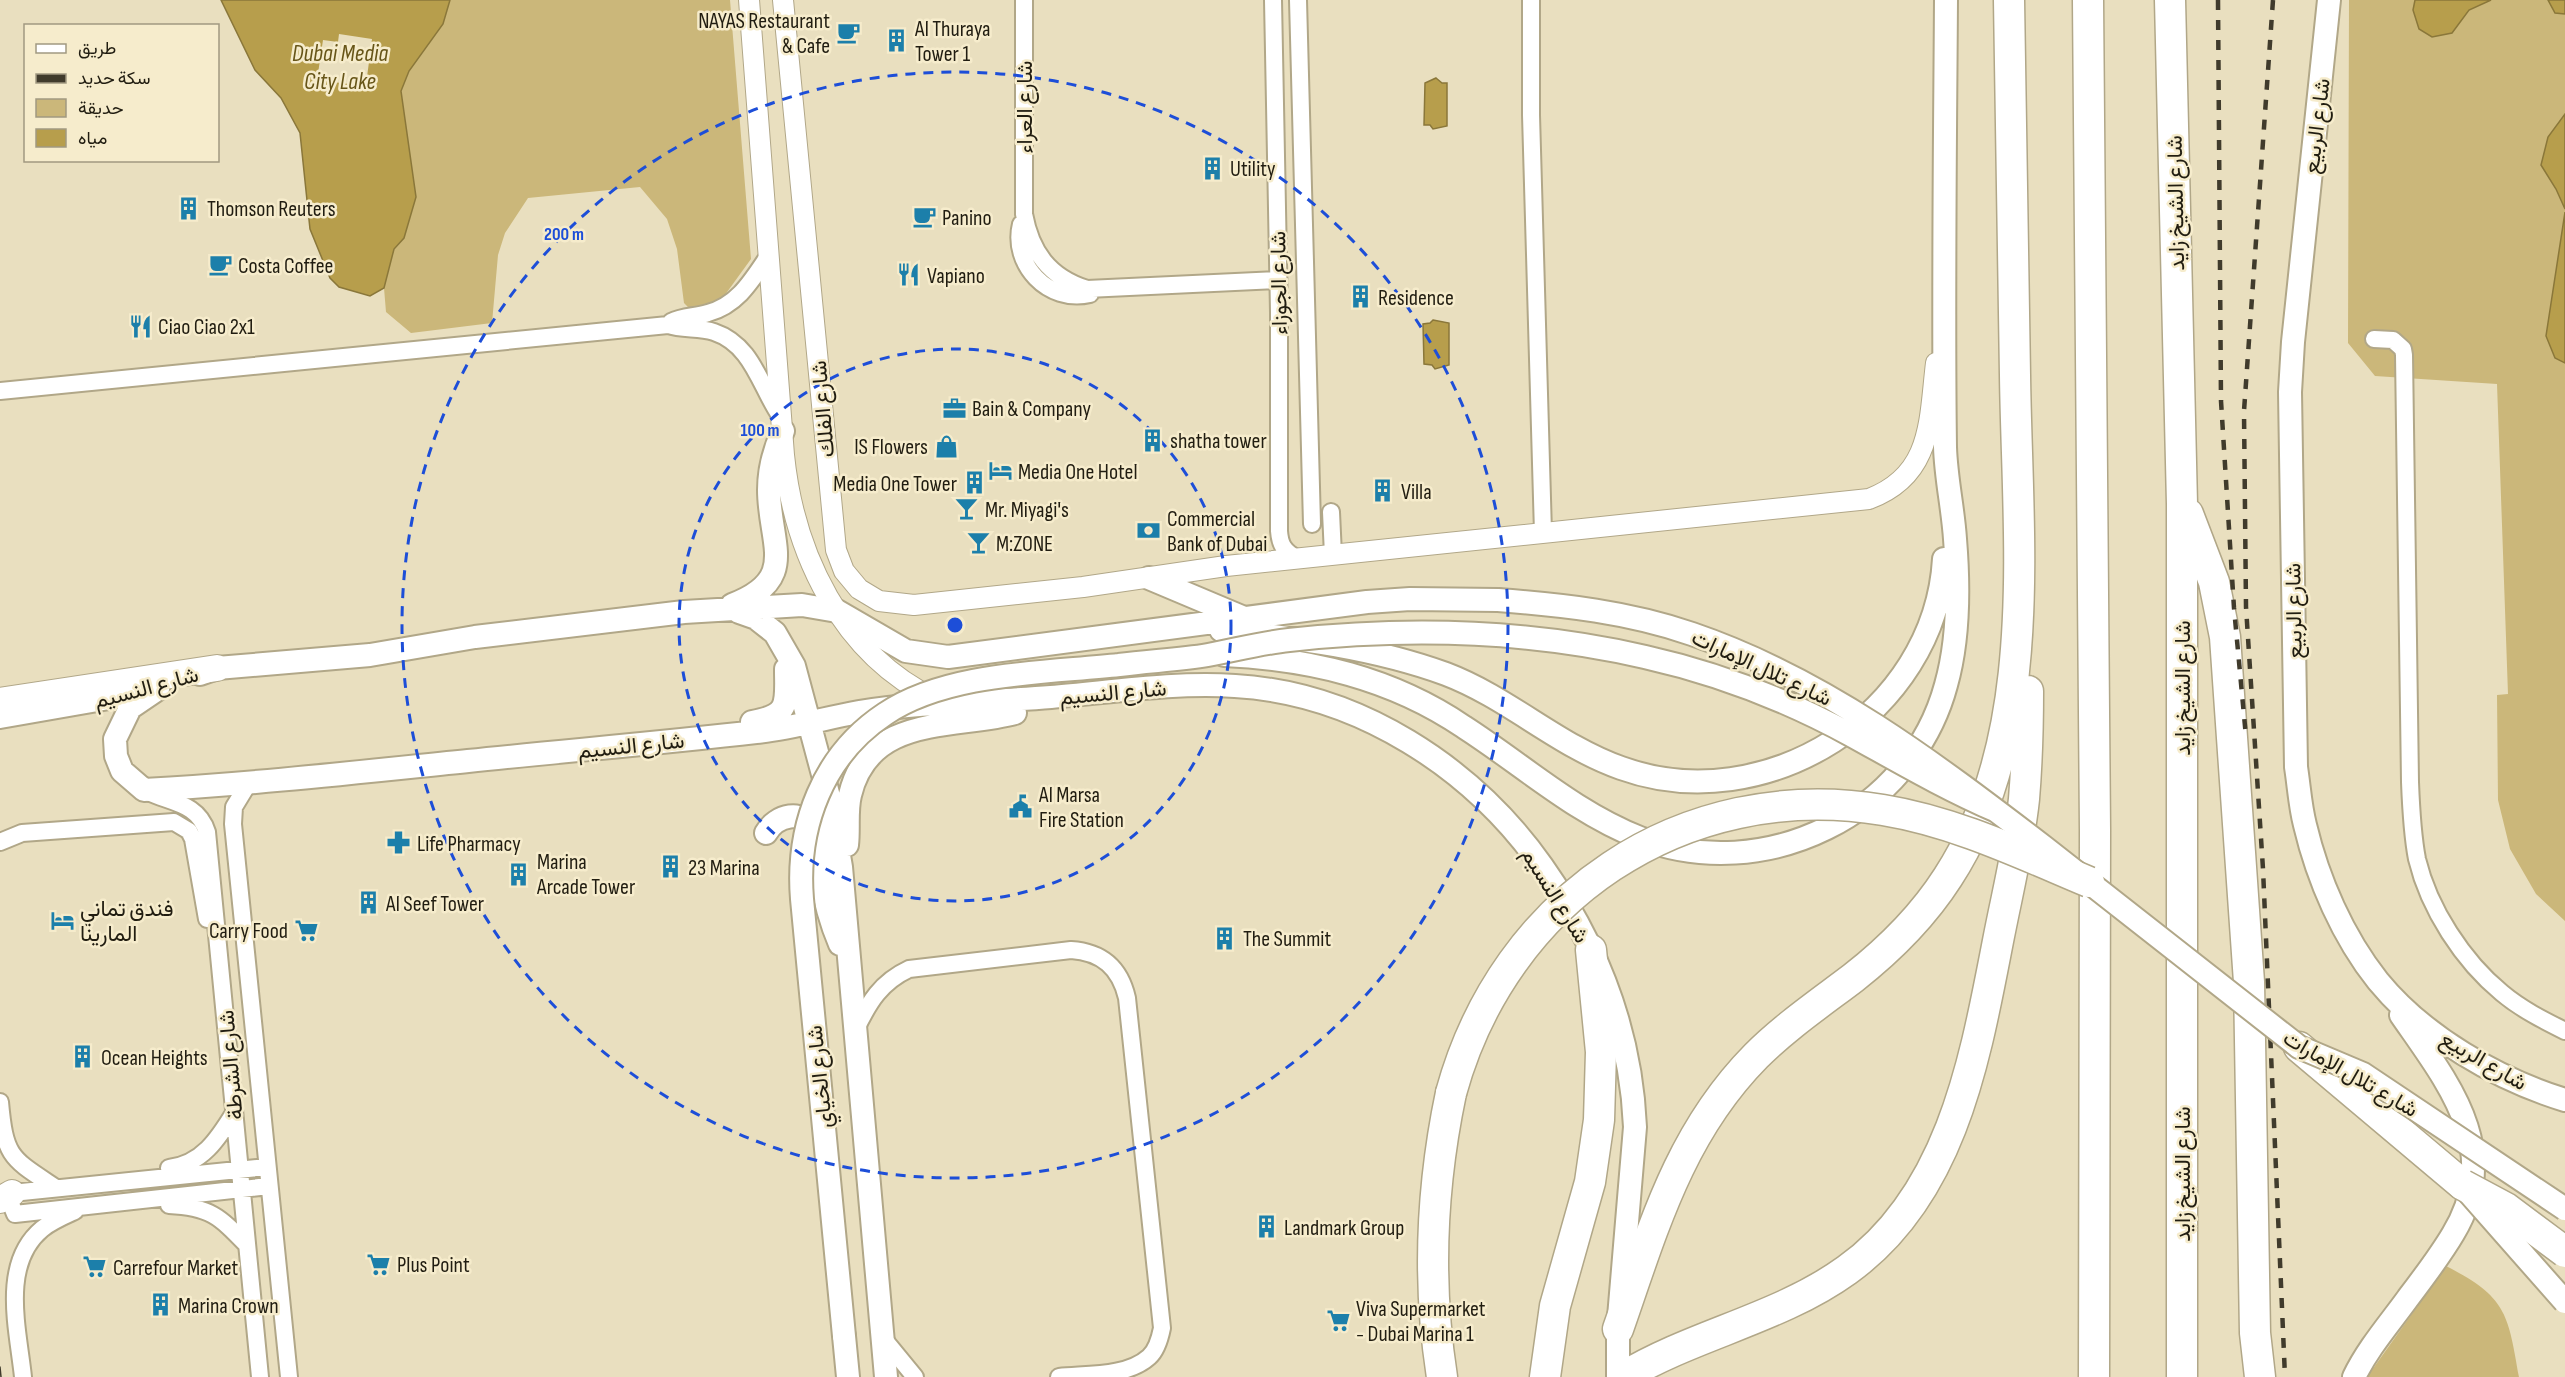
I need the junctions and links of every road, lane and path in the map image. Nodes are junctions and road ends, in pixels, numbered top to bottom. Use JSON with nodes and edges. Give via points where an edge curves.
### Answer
{"nodes":[{"id":1,"x":750,"y":0,"type":"edge"},
{"id":2,"x":783,"y":0,"type":"edge"},
{"id":3,"x":1024,"y":0,"type":"edge"},
{"id":4,"x":1273,"y":0,"type":"edge"},
{"id":5,"x":1298,"y":0,"type":"edge"},
{"id":6,"x":1531,"y":0,"type":"edge"},
{"id":7,"x":1946,"y":0,"type":"edge"},
{"id":8,"x":2009,"y":0,"type":"edge"},
{"id":9,"x":2088,"y":0,"type":"edge"},
{"id":10,"x":2170,"y":0,"type":"edge"},
{"id":11,"x":2329,"y":0,"type":"edge"},
{"id":12,"x":1277,"y":221,"type":"junction"},
{"id":13,"x":1304,"y":236,"type":"junction"},
{"id":14,"x":769,"y":255,"type":"junction"},
{"id":15,"x":1278,"y":255,"type":"junction"},
{"id":16,"x":1278,"y":280,"type":"junction"},
{"id":17,"x":668,"y":324,"type":"junction"},
{"id":18,"x":1944,"y":325,"type":"junction"},
{"id":19,"x":2374,"y":339,"type":"dead end"},
{"id":20,"x":0,"y":391,"type":"edge"},
{"id":21,"x":782,"y":425,"type":"junction"},
{"id":22,"x":1949,"y":500,"type":"junction"},
{"id":23,"x":2182,"y":504,"type":"junction"},
{"id":24,"x":1331,"y":512,"type":"dead end"},
{"id":25,"x":1312,"y":524,"type":"dead end"},
{"id":26,"x":1543,"y":533,"type":"junction"},
{"id":27,"x":1333,"y":555,"type":"junction"},
{"id":28,"x":1296,"y":558,"type":"junction"},
{"id":29,"x":1149,"y":578,"type":"junction"},
{"id":30,"x":2018,"y":593,"type":"junction"},
{"id":31,"x":1498,"y":600,"type":"joint"},
{"id":32,"x":726,"y":611,"type":"junction"},
{"id":33,"x":837,"y":611,"type":"junction"},
{"id":34,"x":1245,"y":618,"type":"junction"},
{"id":35,"x":1188,"y":627,"type":"junction"},
{"id":36,"x":788,"y":653,"type":"junction"},
{"id":37,"x":1207,"y":655,"type":"junction"},
{"id":38,"x":217,"y":668,"type":"junction"},
{"id":39,"x":158,"y":689,"type":"junction"},
{"id":40,"x":1048,"y":697,"type":"junction"},
{"id":41,"x":0,"y":701,"type":"edge"},
{"id":42,"x":949,"y":705,"type":"junction"},
{"id":43,"x":0,"y":717,"type":"edge"},
{"id":44,"x":810,"y":723,"type":"junction"},
{"id":45,"x":687,"y":739,"type":"junction"},
{"id":46,"x":248,"y":784,"type":"junction"},
{"id":47,"x":144,"y":790,"type":"junction"},
{"id":48,"x":1997,"y":811,"type":"junction"},
{"id":49,"x":766,"y":833,"type":"dead end"},
{"id":50,"x":0,"y":842,"type":"edge"},
{"id":51,"x":841,"y":867,"type":"junction"},
{"id":52,"x":2089,"y":882,"type":"junction"},
{"id":53,"x":217,"y":932,"type":"junction"},
{"id":54,"x":1591,"y":950,"type":"junction"},
{"id":55,"x":850,"y":970,"type":"junction"},
{"id":56,"x":2379,"y":981,"type":"junction"},
{"id":57,"x":855,"y":1029,"type":"junction"},
{"id":58,"x":2565,"y":1031,"type":"edge"},
{"id":59,"x":2299,"y":1047,"type":"junction"},
{"id":60,"x":2565,"y":1100,"type":"edge"},
{"id":61,"x":0,"y":1102,"type":"edge"},
{"id":62,"x":234,"y":1113,"type":"junction"},
{"id":63,"x":267,"y":1167,"type":"junction"},
{"id":64,"x":240,"y":1170,"type":"junction"},
{"id":65,"x":112,"y":1182,"type":"junction"},
{"id":66,"x":2463,"y":1185,"type":"junction"},
{"id":67,"x":269,"y":1186,"type":"junction"},
{"id":68,"x":56,"y":1188,"type":"junction"},
{"id":69,"x":242,"y":1188,"type":"junction"},
{"id":70,"x":6,"y":1197,"type":"edge"},
{"id":71,"x":135,"y":1200,"type":"junction"},
{"id":72,"x":85,"y":1206,"type":"junction"},
{"id":73,"x":2565,"y":1209,"type":"edge"},
{"id":74,"x":247,"y":1245,"type":"junction"},
{"id":75,"x":2565,"y":1252,"type":"edge"},
{"id":76,"x":2565,"y":1302,"type":"edge"},
{"id":77,"x":1618,"y":1329,"type":"junction"},
{"id":78,"x":882,"y":1337,"type":"junction"},
{"id":79,"x":2185,"y":1370,"type":"edge"},
{"id":80,"x":23,"y":1377,"type":"edge"},
{"id":81,"x":260,"y":1377,"type":"edge"},
{"id":82,"x":289,"y":1377,"type":"edge"},
{"id":83,"x":848,"y":1377,"type":"edge"},
{"id":84,"x":886,"y":1377,"type":"edge"},
{"id":85,"x":915,"y":1377,"type":"edge"},
{"id":86,"x":1059,"y":1377,"type":"edge"},
{"id":87,"x":1442,"y":1377,"type":"edge"},
{"id":88,"x":1545,"y":1377,"type":"edge"},
{"id":89,"x":1618,"y":1377,"type":"edge"},
{"id":90,"x":1623,"y":1377,"type":"edge"},
{"id":91,"x":2094,"y":1377,"type":"edge"},
{"id":92,"x":2260,"y":1377,"type":"edge"},
{"id":93,"x":2354,"y":1377,"type":"edge"}],
"edges":[{"from":1,"to":14,"type":"street","name":"شارع الفلك"},
{"from":2,"to":29,"type":"street","name":"شارع الفلك","via":[[834,538],[844,571],[869,596],[902,605]]},
{"from":3,"to":16,"type":"street","name":"شارع العراء","via":[[1024,214],[1020,249],[1037,280],[1068,295]]},
{"from":4,"to":12,"type":"street","name":"شارع الجوزاء"},
{"from":5,"to":13,"type":"street"},
{"from":6,"to":26,"type":"street"},
{"from":7,"to":18,"type":"main road"},
{"from":8,"to":30,"type":"highway"},
{"from":9,"to":91,"type":"highway","via":[[2095,830]]},
{"from":10,"to":23,"type":"highway","name":"شارع الشيخ زايد"},
{"from":11,"to":56,"type":"main road","name":"شارع الربيع","via":[[2290,392],[2296,767],[2304,824],[2322,880],[2346,933]]},
{"from":12,"to":13,"type":"street"},
{"from":12,"to":15,"type":"street","name":"شارع الجوزاء"},
{"from":13,"to":15,"type":"street"},
{"from":13,"to":25,"type":"street"},
{"from":14,"to":17,"type":"street","via":[[749,285],[729,304]]},
{"from":14,"to":21,"type":"street","name":"شارع الفلك"},
{"from":15,"to":16,"type":"street","name":"شارع الجوزاء"},
{"from":16,"to":28,"type":"street","name":"شارع الجوزاء","via":[[1278,531],[1286,553]]},
{"from":17,"to":20,"type":"street"},
{"from":17,"to":21,"type":"street","via":[[711,331],[739,346],[753,363]]},
{"from":18,"to":22,"type":"main road"},
{"from":18,"to":26,"type":"street","name":"شارع الفلك","via":[[1922,453],[1909,473],[1881,495],[1857,501]]},
{"from":19,"to":58,"type":"street","via":[[2393,340],[2404,355],[2411,822],[2418,861],[2431,898],[2474,965],[2502,993]]},
{"from":21,"to":32,"type":"main road","via":[[769,482],[776,559],[773,575],[756,595]]},
{"from":21,"to":33,"type":"street","name":"شارع الفلك","via":[[786,478],[799,534],[817,579]]},
{"from":22,"to":35,"type":"main road","via":[[1939,597],[1921,642],[1895,683],[1862,718],[1823,748],[1784,767],[1729,781],[1667,780],[1622,769],[1574,747],[1475,686],[1419,665],[1294,639]]},
{"from":22,"to":37,"type":"main road","bridge":true,"via":[[1956,573],[1955,626],[1950,669],[1929,729],[1892,781],[1861,809],[1824,831],[1763,850],[1700,852],[1658,844],[1619,828],[1556,793],[1430,706],[1393,689],[1316,664]]},
{"from":23,"to":79,"type":"highway","name":"شارع الشيخ زايد"},
{"from":23,"to":92,"type":"highway","via":[[2214,582],[2225,637],[2249,982],[2255,1333]]},
{"from":24,"to":27,"type":"street"},
{"from":26,"to":27,"type":"street","name":"شارع الفلك"},
{"from":27,"to":28,"type":"street","name":"شارع الفلك"},
{"from":28,"to":29,"type":"street","name":"شارع الفلك"},
{"from":29,"to":34,"type":"main road"},
{"from":30,"to":77,"type":"highway","via":[[2011,696],[2002,751],[1986,804],[1962,855],[1932,901],[1895,942],[1757,1054],[1705,1118],[1667,1191]]},
{"from":30,"to":90,"type":"highway","via":[[2029,671],[2024,800],[1980,1034],[1956,1115],[1933,1167],[1920,1191],[1869,1252],[1826,1284],[1753,1321]]},
{"from":31,"to":34,"type":"main road","name":"شارع النسيم","via":[[1410,599]]},
{"from":31,"to":48,"type":"main road","name":"شارع تلال الإمارات","bridge":true,"via":[[1620,615],[1723,645],[1868,719]]},
{"from":32,"to":33,"type":"main road","name":"شارع النسيم","via":[[802,605]]},
{"from":32,"to":36,"type":"main road","name":"شارع الخياي","via":[[766,625]]},
{"from":32,"to":38,"type":"main road","name":"شارع النسيم","via":[[684,612],[475,637],[370,655]]},
{"from":33,"to":35,"type":"main road","name":"شارع النسيم","via":[[893,645],[933,657]]},
{"from":33,"to":42,"type":"street","name":"شارع الفلك","via":[[878,660],[912,686]]},
{"from":34,"to":35,"type":"main road","name":"شارع النسيم"},
{"from":36,"to":44,"type":"main road","name":"شارع الخياي"},
{"from":36,"to":45,"type":"main road","via":[[787,699],[778,714],[708,730]]},
{"from":37,"to":48,"type":"main road","bridge":true,"via":[[1290,640],[1392,632],[1454,632],[1576,643],[1647,657],[1784,703],[1849,734],[1921,776]]},
{"from":37,"to":83,"type":"main road","name":"شارع الخياي","bridge":true,"via":[[939,688],[883,715],[851,743],[826,777],[809,816],[800,878]]},
{"from":38,"to":39,"type":"main road","name":"شارع النسيم"},
{"from":38,"to":41,"type":"main road"},
{"from":39,"to":43,"type":"main road","name":"شارع النسيم"},
{"from":39,"to":47,"type":"main road","via":[[130,708],[115,739],[122,771]]},
{"from":40,"to":42,"type":"main road","name":"شارع النسيم"},
{"from":40,"to":51,"type":"main road","via":[[1019,712],[915,729],[884,744],[867,760],[854,783],[848,808],[848,844]]},
{"from":40,"to":54,"type":"main road","name":"شارع النسيم","via":[[1184,686],[1238,686],[1292,693],[1369,719],[1393,731],[1458,777],[1511,827],[1556,886]]},
{"from":42,"to":44,"type":"main road","name":"شارع النسيم","via":[[879,709]]},
{"from":44,"to":45,"type":"main road","name":"شارع النسيم"},
{"from":44,"to":51,"type":"main road","name":"شارع الخياي","via":[[829,797]]},
{"from":45,"to":46,"type":"main road","name":"شارع النسيم"},
{"from":46,"to":47,"type":"main road","name":"شارع النسيم"},
{"from":46,"to":63,"type":"street","name":"شارع الشرطة","via":[[237,798],[233,824]]},
{"from":47,"to":53,"type":"street","name":"شارع الشرطة","via":[[190,807],[205,825]]},
{"from":48,"to":52,"type":"main road","bridge":true},
{"from":49,"to":55,"type":"main road","via":[[774,822],[786,816],[806,821],[815,831],[826,903]]},
{"from":50,"to":53,"type":"street","via":[[22,833],[174,822],[189,831],[193,839],[206,916]]},
{"from":51,"to":55,"type":"main road","name":"شارع الخياي"},
{"from":52,"to":59,"type":"main road","name":"شارع تلال الإمارات","bridge":true},
{"from":52,"to":87,"type":"highway","bridge":true,"via":[[1976,835],[1914,816],[1822,804],[1792,805],[1704,822],[1623,859],[1575,894],[1514,958],[1482,1009],[1451,1093],[1432,1218],[1433,1302]]},
{"from":53,"to":62,"type":"street","name":"شارع الشرطة"},
{"from":54,"to":77,"type":"main road","name":"شارع النسيم","via":[[1618,1018],[1634,1097],[1633,1167]]},
{"from":54,"to":88,"type":"highway","via":[[1601,1052],[1599,1119],[1590,1182],[1555,1306]]},
{"from":55,"to":57,"type":"main road","name":"شارع الخياي"},
{"from":56,"to":60,"type":"main road","name":"شارع الربيع","via":[[2415,1017],[2456,1048],[2501,1074]]},
{"from":56,"to":93,"type":"main road","via":[[2463,1110],[2473,1173],[2470,1194],[2454,1234]]},
{"from":57,"to":78,"type":"main road","name":"شارع الخياي"},
{"from":57,"to":86,"type":"street","via":[[876,992],[909,969],[1071,950],[1098,955],[1118,973],[1127,999],[1162,1328],[1149,1357],[1135,1365]]},
{"from":59,"to":66,"type":"highway","bridge":true},
{"from":59,"to":73,"type":"main road","name":"شارع تلال الإمارات","bridge":true,"via":[[2373,1080]]},
{"from":61,"to":68,"type":"street","via":[[3,1132],[11,1155]]},
{"from":62,"to":64,"type":"street","name":"شارع الشرطة"},
{"from":62,"to":65,"type":"street","via":[[217,1140],[196,1159]]},
{"from":63,"to":64,"type":"street"},
{"from":63,"to":67,"type":"street","name":"شارع الشرطة"},
{"from":64,"to":65,"type":"street"},
{"from":64,"to":69,"type":"street","name":"شارع الشرطة"},
{"from":65,"to":68,"type":"street"},
{"from":66,"to":75,"type":"highway","bridge":true,"via":[[2506,1208]]},
{"from":66,"to":76,"type":"main road","bridge":true},
{"from":67,"to":69,"type":"street"},
{"from":67,"to":82,"type":"street","name":"شارع الشرطة"},
{"from":68,"to":70,"type":"street"},
{"from":69,"to":71,"type":"street"},
{"from":69,"to":74,"type":"street","name":"شارع الشرطة"},
{"from":70,"to":72,"type":"street","via":[[15,1214]]},
{"from":71,"to":72,"type":"street"},
{"from":71,"to":74,"type":"street","via":[[204,1209],[219,1217]]},
{"from":72,"to":80,"type":"street","via":[[42,1229],[19,1262],[14,1290]]},
{"from":74,"to":81,"type":"street","name":"شارع الشرطة"},
{"from":77,"to":89,"type":"main road","name":"شارع النسيم"},
{"from":78,"to":84,"type":"main road","name":"شارع الخياي"},
{"from":78,"to":85,"type":"street"}]}
